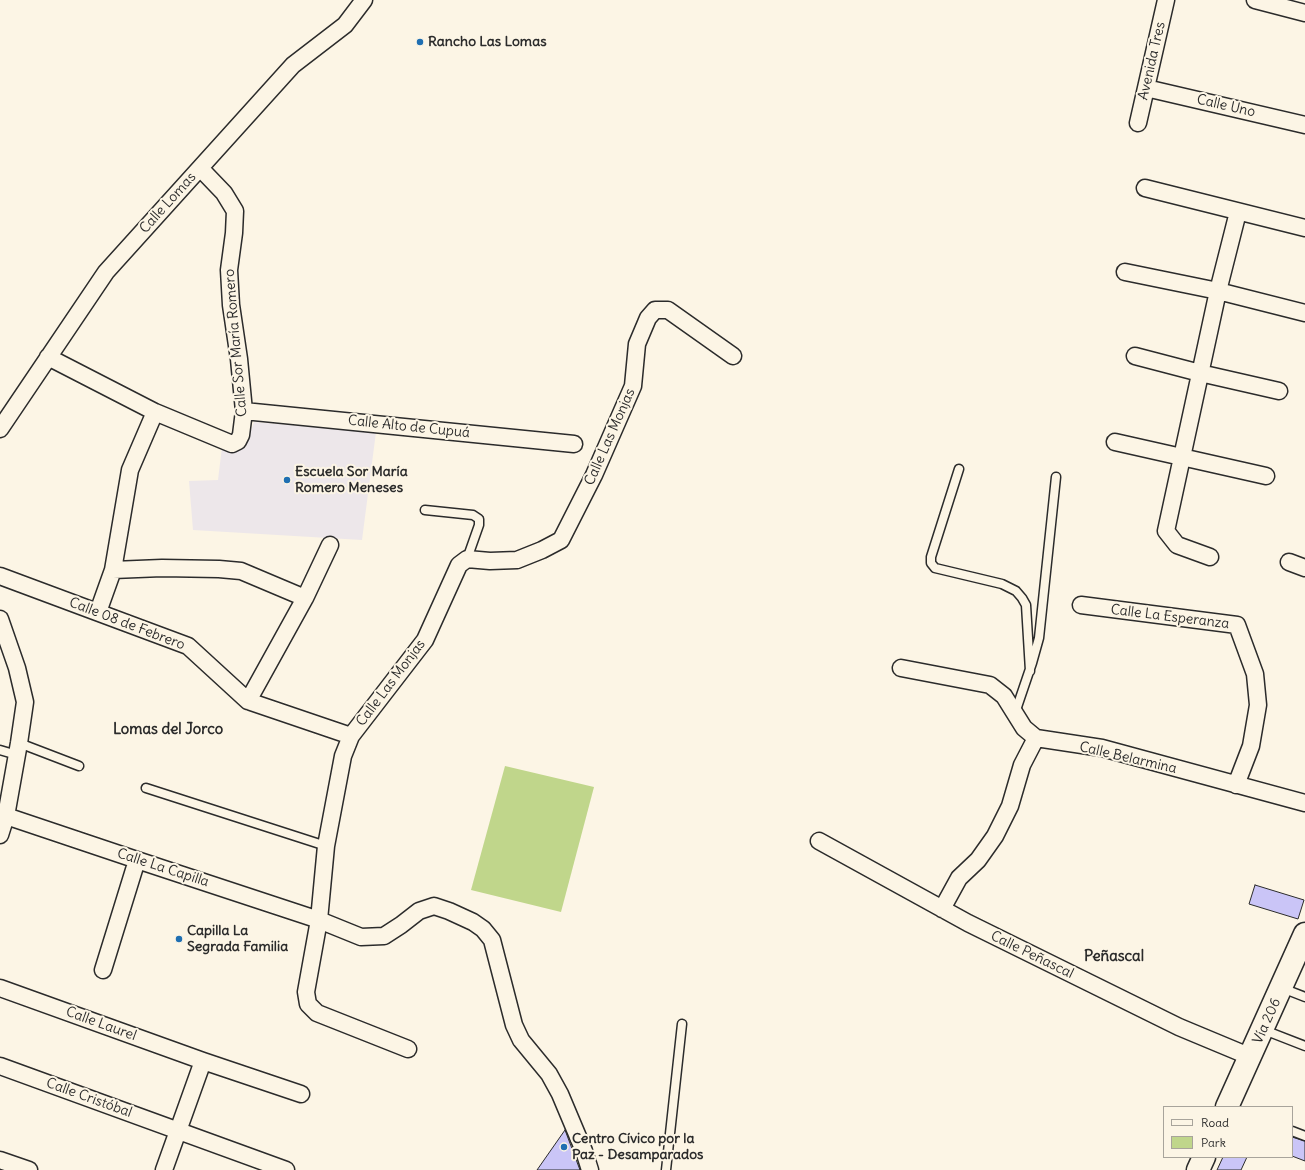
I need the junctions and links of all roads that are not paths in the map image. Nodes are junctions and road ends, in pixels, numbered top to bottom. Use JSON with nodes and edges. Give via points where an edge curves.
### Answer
{"nodes":[{"id":1,"x":364,"y":0,"type":"edge"},
{"id":2,"x":1166,"y":0,"type":"edge"},
{"id":3,"x":1255,"y":0,"type":"edge"},
{"id":4,"x":1275,"y":2,"type":"edge"},
{"id":5,"x":1305,"y":12,"type":"edge"},
{"id":6,"x":1146,"y":88,"type":"junction"},
{"id":7,"x":1138,"y":123,"type":"dead end"},
{"id":8,"x":1305,"y":125,"type":"edge"},
{"id":9,"x":200,"y":168,"type":"junction"},
{"id":10,"x":1145,"y":188,"type":"dead end"},
{"id":11,"x":1238,"y":212,"type":"junction"},
{"id":12,"x":1305,"y":228,"type":"edge"},
{"id":13,"x":1125,"y":272,"type":"dead end"},
{"id":14,"x":1218,"y":291,"type":"junction"},
{"id":15,"x":1305,"y":313,"type":"edge"},
{"id":16,"x":733,"y":356,"type":"dead end"},
{"id":17,"x":1135,"y":356,"type":"dead end"},
{"id":18,"x":48,"y":357,"type":"junction"},
{"id":19,"x":1200,"y":373,"type":"junction"},
{"id":20,"x":1280,"y":391,"type":"dead end"},
{"id":21,"x":244,"y":411,"type":"junction"},
{"id":22,"x":155,"y":412,"type":"junction"},
{"id":23,"x":0,"y":429,"type":"edge"},
{"id":24,"x":1116,"y":442,"type":"dead end"},
{"id":25,"x":574,"y":444,"type":"dead end"},
{"id":26,"x":1182,"y":458,"type":"junction"},
{"id":27,"x":959,"y":469,"type":"dead end"},
{"id":28,"x":1266,"y":476,"type":"dead end"},
{"id":29,"x":1056,"y":477,"type":"dead end"},
{"id":30,"x":425,"y":510,"type":"dead end"},
{"id":31,"x":330,"y":545,"type":"dead end"},
{"id":32,"x":1210,"y":557,"type":"dead end"},
{"id":33,"x":467,"y":559,"type":"junction"},
{"id":34,"x":1289,"y":562,"type":"dead end"},
{"id":35,"x":1305,"y":568,"type":"edge"},
{"id":36,"x":113,"y":570,"type":"junction"},
{"id":37,"x":0,"y":576,"type":"edge"},
{"id":38,"x":305,"y":598,"type":"junction"},
{"id":39,"x":1081,"y":605,"type":"dead end"},
{"id":40,"x":98,"y":612,"type":"junction"},
{"id":41,"x":0,"y":619,"type":"edge"},
{"id":42,"x":901,"y":668,"type":"dead end"},
{"id":43,"x":1030,"y":671,"type":"junction"},
{"id":44,"x":248,"y":701,"type":"junction"},
{"id":45,"x":1015,"y":713,"type":"junction"},
{"id":46,"x":351,"y":736,"type":"junction"},
{"id":47,"x":1036,"y":738,"type":"junction"},
{"id":48,"x":18,"y":749,"type":"junction"},
{"id":49,"x":0,"y":750,"type":"edge"},
{"id":50,"x":79,"y":766,"type":"dead end"},
{"id":51,"x":1236,"y":785,"type":"junction"},
{"id":52,"x":146,"y":788,"type":"dead end"},
{"id":53,"x":1305,"y":803,"type":"edge"},
{"id":54,"x":6,"y":816,"type":"junction"},
{"id":55,"x":0,"y":835,"type":"edge"},
{"id":56,"x":819,"y":841,"type":"dead end"},
{"id":57,"x":326,"y":846,"type":"junction"},
{"id":58,"x":137,"y":860,"type":"junction"},
{"id":59,"x":942,"y":909,"type":"junction"},
{"id":60,"x":319,"y":920,"type":"junction"},
{"id":61,"x":1305,"y":934,"type":"edge"},
{"id":62,"x":103,"y":970,"type":"dead end"},
{"id":63,"x":0,"y":988,"type":"edge"},
{"id":64,"x":1281,"y":988,"type":"junction"},
{"id":65,"x":1305,"y":997,"type":"edge"},
{"id":66,"x":682,"y":1024,"type":"dead end"},
{"id":67,"x":1263,"y":1030,"type":"junction"},
{"id":68,"x":1305,"y":1046,"type":"edge"},
{"id":69,"x":408,"y":1049,"type":"dead end"},
{"id":70,"x":1251,"y":1057,"type":"junction"},
{"id":71,"x":203,"y":1060,"type":"junction"},
{"id":72,"x":0,"y":1066,"type":"edge"},
{"id":73,"x":301,"y":1094,"type":"dead end"},
{"id":74,"x":1228,"y":1106,"type":"edge"},
{"id":75,"x":178,"y":1130,"type":"junction"},
{"id":76,"x":1293,"y":1132,"type":"edge"},
{"id":77,"x":1305,"y":1136,"type":"edge"},
{"id":78,"x":1204,"y":1158,"type":"edge"},
{"id":79,"x":0,"y":1160,"type":"edge"},
{"id":80,"x":29,"y":1170,"type":"edge"},
{"id":81,"x":164,"y":1170,"type":"edge"},
{"id":82,"x":286,"y":1170,"type":"edge"},
{"id":83,"x":590,"y":1170,"type":"edge"},
{"id":84,"x":666,"y":1170,"type":"edge"},
{"id":85,"x":1198,"y":1170,"type":"edge"}],
"edges":[{"from":1,"to":9,"type":"street","name":"Calle Lomas","via":[[345,24],[293,65]]},
{"from":2,"to":6,"type":"street","name":"Avenida Tres"},
{"from":3,"to":4,"type":"street"},
{"from":4,"to":5,"type":"street"},
{"from":6,"to":7,"type":"street","name":"Avenida Tres"},
{"from":6,"to":8,"type":"street","name":"Calle Uno"},
{"from":9,"to":18,"type":"street","name":"Calle Lomas","via":[[106,272]]},
{"from":9,"to":21,"type":"street","name":"Calle Sor María Romero","via":[[224,193],[235,211],[229,270]]},
{"from":10,"to":11,"type":"street"},
{"from":11,"to":12,"type":"street"},
{"from":11,"to":14,"type":"street"},
{"from":13,"to":14,"type":"street"},
{"from":14,"to":15,"type":"street"},
{"from":14,"to":19,"type":"street"},
{"from":16,"to":33,"type":"street","name":"Calle Las Monjas","via":[[668,310],[656,310],[648,318],[638,344],[633,386],[594,475],[561,540],[517,560]]},
{"from":17,"to":19,"type":"street"},
{"from":18,"to":22,"type":"street","name":"Calle Sor María Romero"},
{"from":18,"to":23,"type":"street","name":"Calle Lomas"},
{"from":19,"to":20,"type":"street"},
{"from":19,"to":26,"type":"street"},
{"from":21,"to":22,"type":"street","name":"Calle Sor María Romero","via":[[241,435],[238,441],[232,444]]},
{"from":21,"to":25,"type":"street","name":"Calle Alto de Cupuá"},
{"from":22,"to":36,"type":"street","via":[[130,470]]},
{"from":24,"to":26,"type":"street"},
{"from":26,"to":28,"type":"street"},
{"from":26,"to":32,"type":"street","via":[[1166,531],[1177,545]]},
{"from":27,"to":43,"type":"lane","via":[[931,563],[935,568],[1002,584],[1016,591],[1026,605]]},
{"from":29,"to":43,"type":"lane","via":[[1039,638]]},
{"from":30,"to":33,"type":"lane","via":[[473,515],[479,519],[480,525]]},
{"from":31,"to":38,"type":"street"},
{"from":33,"to":46,"type":"street","name":"Calle Las Monjas","via":[[459,565],[425,640]]},
{"from":34,"to":35,"type":"street"},
{"from":36,"to":38,"type":"street","via":[[162,568],[241,571]]},
{"from":36,"to":40,"type":"street"},
{"from":37,"to":40,"type":"street","name":"Calle 08 de Febrero"},
{"from":38,"to":44,"type":"street"},
{"from":39,"to":51,"type":"street","name":"Calle La Esperanza","via":[[1237,625],[1255,674],[1258,705],[1251,746]]},
{"from":40,"to":44,"type":"street","name":"Calle 08 de Febrero","via":[[188,646]]},
{"from":41,"to":48,"type":"street","via":[[17,668],[25,702]]},
{"from":42,"to":45,"type":"street","via":[[990,685],[1004,696]]},
{"from":43,"to":45,"type":"lane"},
{"from":44,"to":46,"type":"street","name":"Calle 08 de Febrero"},
{"from":45,"to":47,"type":"street","via":[[1024,728]]},
{"from":46,"to":57,"type":"street","name":"Calle Las Monjas","via":[[343,756]]},
{"from":47,"to":51,"type":"street","name":"Calle Belarmina","via":[[1102,748]]},
{"from":47,"to":59,"type":"street","via":[[1022,764],[1010,806],[995,836],[978,860],[959,878]]},
{"from":48,"to":49,"type":"lane"},
{"from":48,"to":50,"type":"lane"},
{"from":48,"to":54,"type":"street"},
{"from":51,"to":53,"type":"street"},
{"from":52,"to":57,"type":"lane"},
{"from":54,"to":55,"type":"street"},
{"from":54,"to":58,"type":"street","name":"Calle La Capilla"},
{"from":56,"to":59,"type":"street","name":"Calle Peñascal"},
{"from":57,"to":60,"type":"street","name":"Calle Las Monjas"},
{"from":58,"to":60,"type":"street","name":"Calle La Capilla"},
{"from":58,"to":62,"type":"street"},
{"from":59,"to":70,"type":"street","name":"Calle Peñascal","via":[[1180,1027]]},
{"from":60,"to":69,"type":"street","name":"Calle Las Monjas","via":[[306,992],[308,1004],[318,1013]]},
{"from":60,"to":83,"type":"street","name":"Calle La Capilla","via":[[361,937],[384,936],[419,911],[434,906],[473,922],[483,929],[492,940],[514,1025],[521,1040],[549,1074],[560,1094]]},
{"from":61,"to":64,"type":"main road","name":"Vía 206"},
{"from":63,"to":71,"type":"street","name":"Calle Laurel"},
{"from":64,"to":65,"type":"lane"},
{"from":64,"to":67,"type":"main road","name":"Vía 206"},
{"from":66,"to":84,"type":"lane"},
{"from":67,"to":68,"type":"lane"},
{"from":67,"to":70,"type":"main road","name":"Vía 206"},
{"from":70,"to":74,"type":"main road","name":"Vía 206"},
{"from":71,"to":73,"type":"street","name":"Calle Laurel"},
{"from":71,"to":75,"type":"street"},
{"from":72,"to":75,"type":"street","name":"Calle Cristóbal"},
{"from":75,"to":81,"type":"street"},
{"from":75,"to":82,"type":"street","name":"Calle Cristóbal"},
{"from":76,"to":77,"type":"lane"},
{"from":78,"to":85,"type":"main road"},
{"from":79,"to":80,"type":"street"}]}
